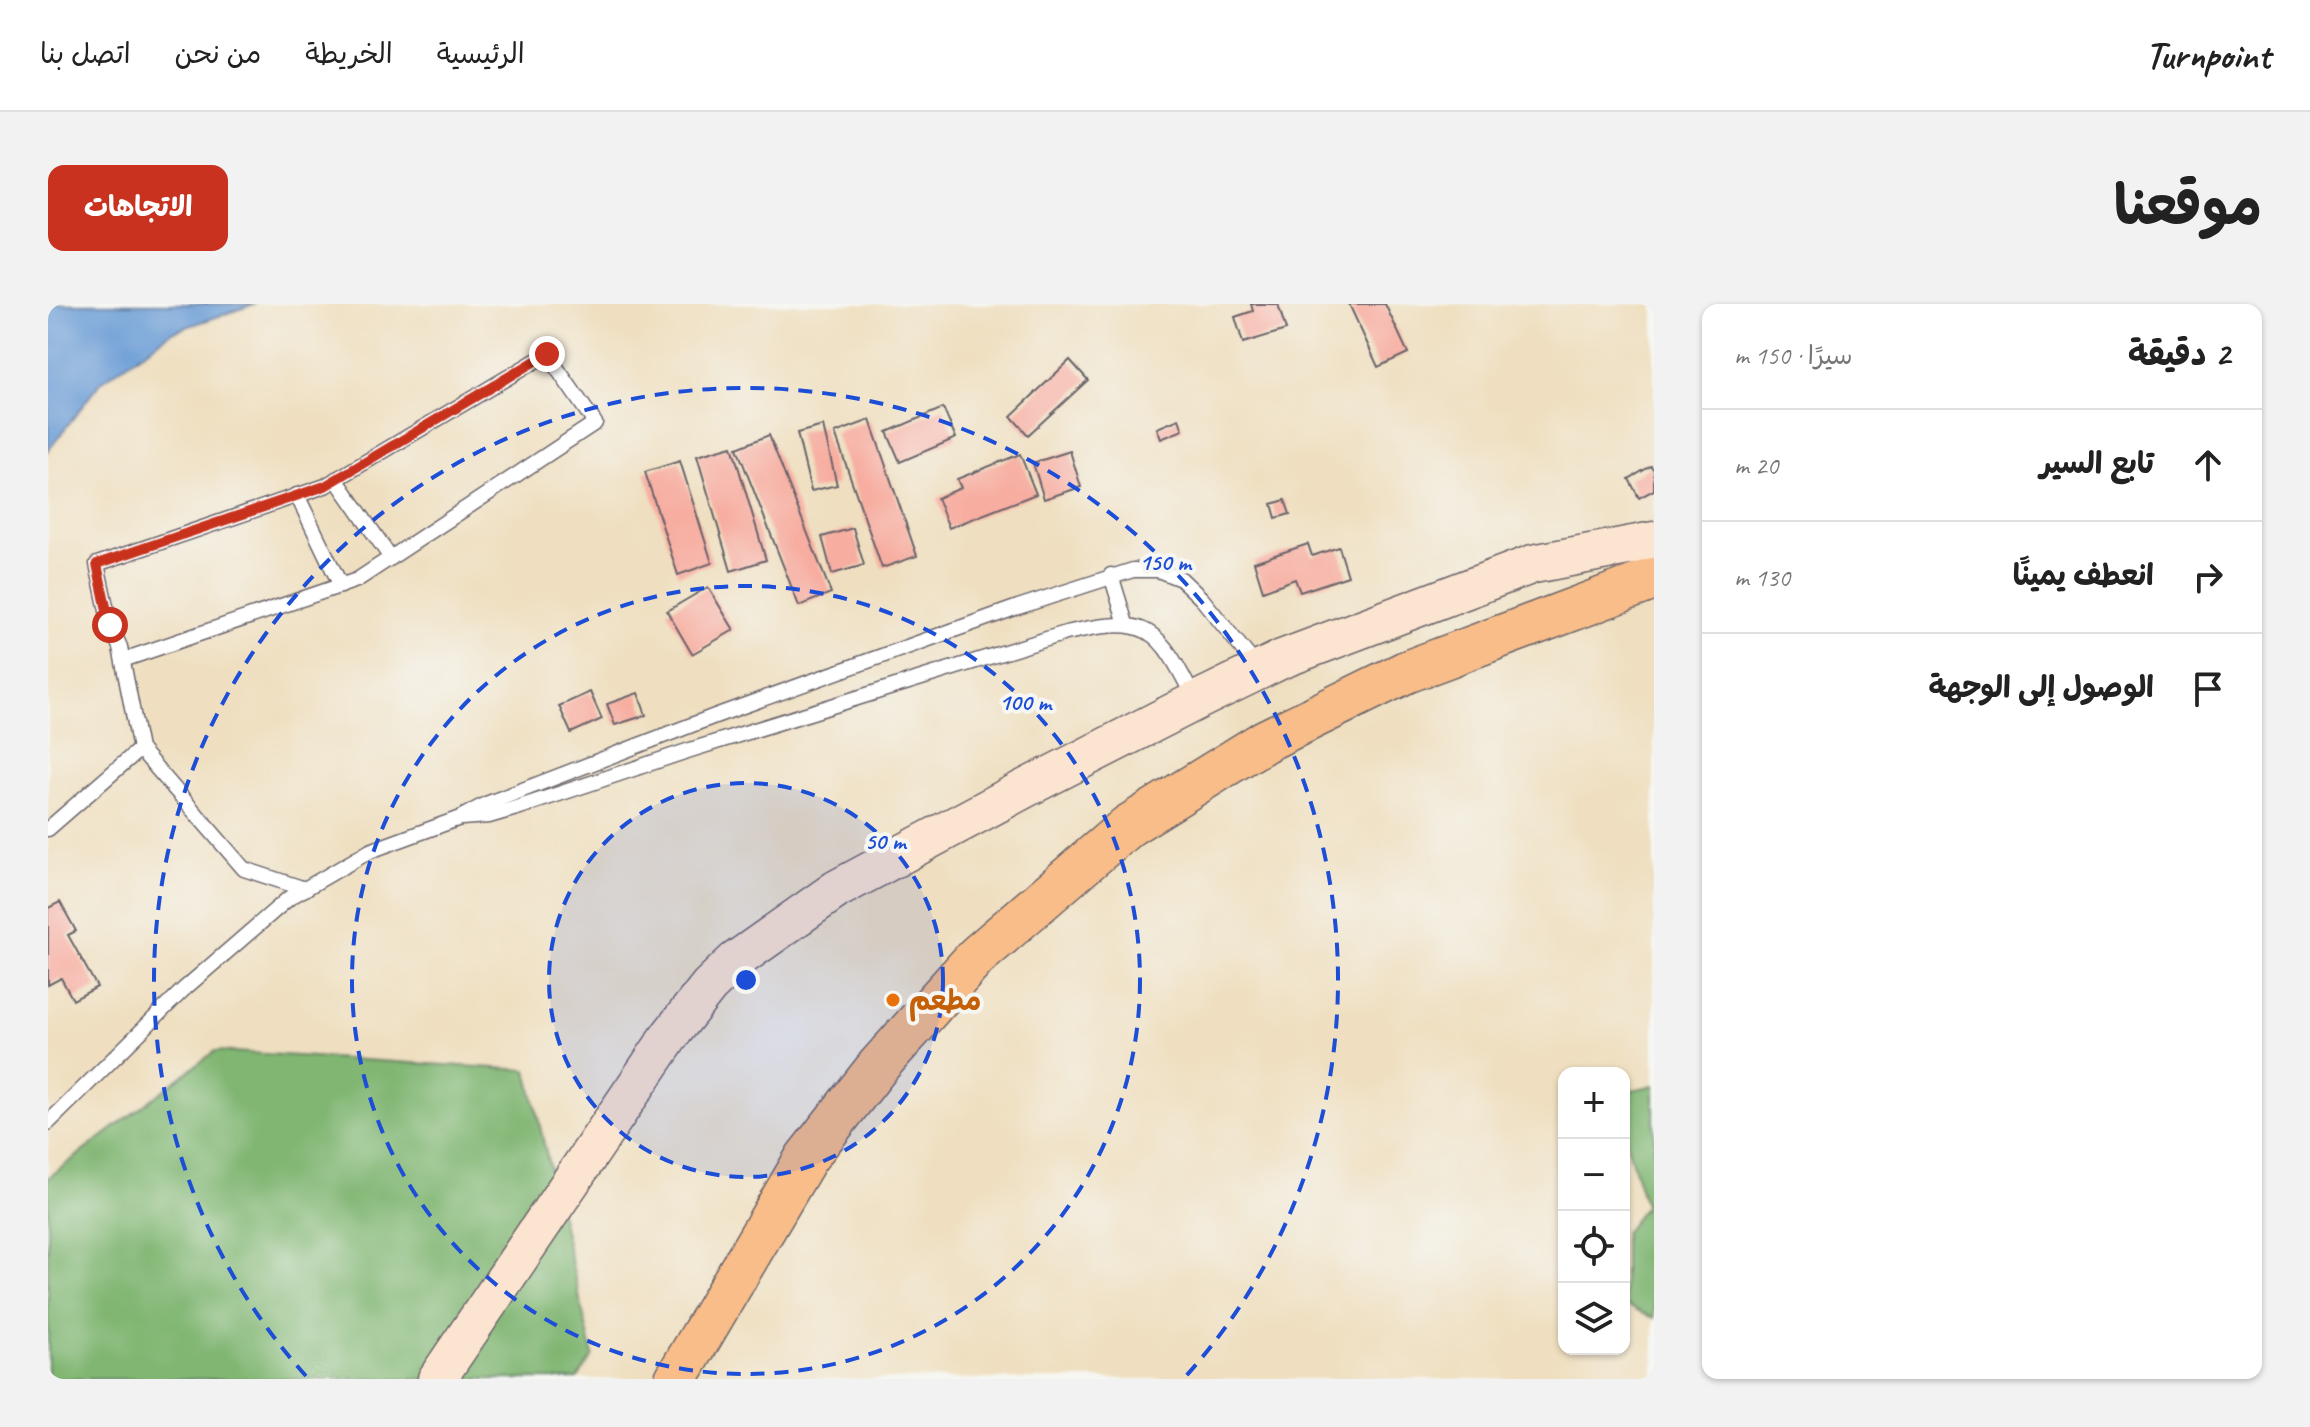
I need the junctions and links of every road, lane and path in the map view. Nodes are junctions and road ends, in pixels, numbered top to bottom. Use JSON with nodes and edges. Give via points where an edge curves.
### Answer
{"nodes":[{"id":1,"x":336,"y":479,"type":"junction"},
{"id":2,"x":297,"y":495,"type":"junction"},
{"id":3,"x":1654,"y":541,"type":"edge"},
{"id":4,"x":391,"y":558,"type":"junction"},
{"id":5,"x":1533,"y":564,"type":"junction"},
{"id":6,"x":1111,"y":575,"type":"junction"},
{"id":7,"x":1654,"y":579,"type":"edge"},
{"id":8,"x":341,"y":586,"type":"junction"},
{"id":9,"x":1608,"y":596,"type":"junction"},
{"id":10,"x":1126,"y":624,"type":"junction"},
{"id":11,"x":123,"y":660,"type":"junction"},
{"id":12,"x":1260,"y":670,"type":"junction"},
{"id":13,"x":1196,"y":701,"type":"junction"},
{"id":14,"x":140,"y":749,"type":"junction"},
{"id":15,"x":460,"y":818,"type":"junction"},
{"id":16,"x":48,"y":829,"type":"edge"},
{"id":17,"x":305,"y":889,"type":"junction"},
{"id":18,"x":48,"y":1123,"type":"edge"},
{"id":19,"x":437,"y":1379,"type":"edge"},
{"id":20,"x":676,"y":1379,"type":"edge"}],
"edges":[{"from":1,"to":2,"type":"lane"},
{"from":1,"to":4,"type":"lane"},
{"from":1,"to":4,"type":"lane","via":[[547,354],[595,423]]},
{"from":2,"to":8,"type":"lane"},
{"from":2,"to":11,"type":"lane","via":[[97,564]]},
{"from":3,"to":5,"type":"street"},
{"from":4,"to":8,"type":"lane"},
{"from":5,"to":9,"type":"street","via":[[1589,569]]},
{"from":5,"to":12,"type":"street"},
{"from":6,"to":10,"type":"lane"},
{"from":6,"to":12,"type":"lane","via":[[1145,569],[1181,579]]},
{"from":6,"to":15,"type":"lane","via":[[715,716]]},
{"from":7,"to":9,"type":"main road"},
{"from":8,"to":11,"type":"lane"},
{"from":9,"to":20,"type":"main road","via":[[1406,672],[1265,741],[1128,826],[977,956],[879,1065],[806,1158]]},
{"from":10,"to":13,"type":"lane","via":[[1158,637]]},
{"from":10,"to":15,"type":"lane","via":[[1066,633],[520,807]]},
{"from":11,"to":14,"type":"lane"},
{"from":12,"to":13,"type":"street"},
{"from":13,"to":19,"type":"street","via":[[837,889],[735,961],[671,1034]]},
{"from":14,"to":16,"type":"lane"},
{"from":14,"to":17,"type":"lane","via":[[244,869]]},
{"from":15,"to":17,"type":"lane","via":[[370,851]]},
{"from":17,"to":18,"type":"lane","via":[[184,989]]}]}
